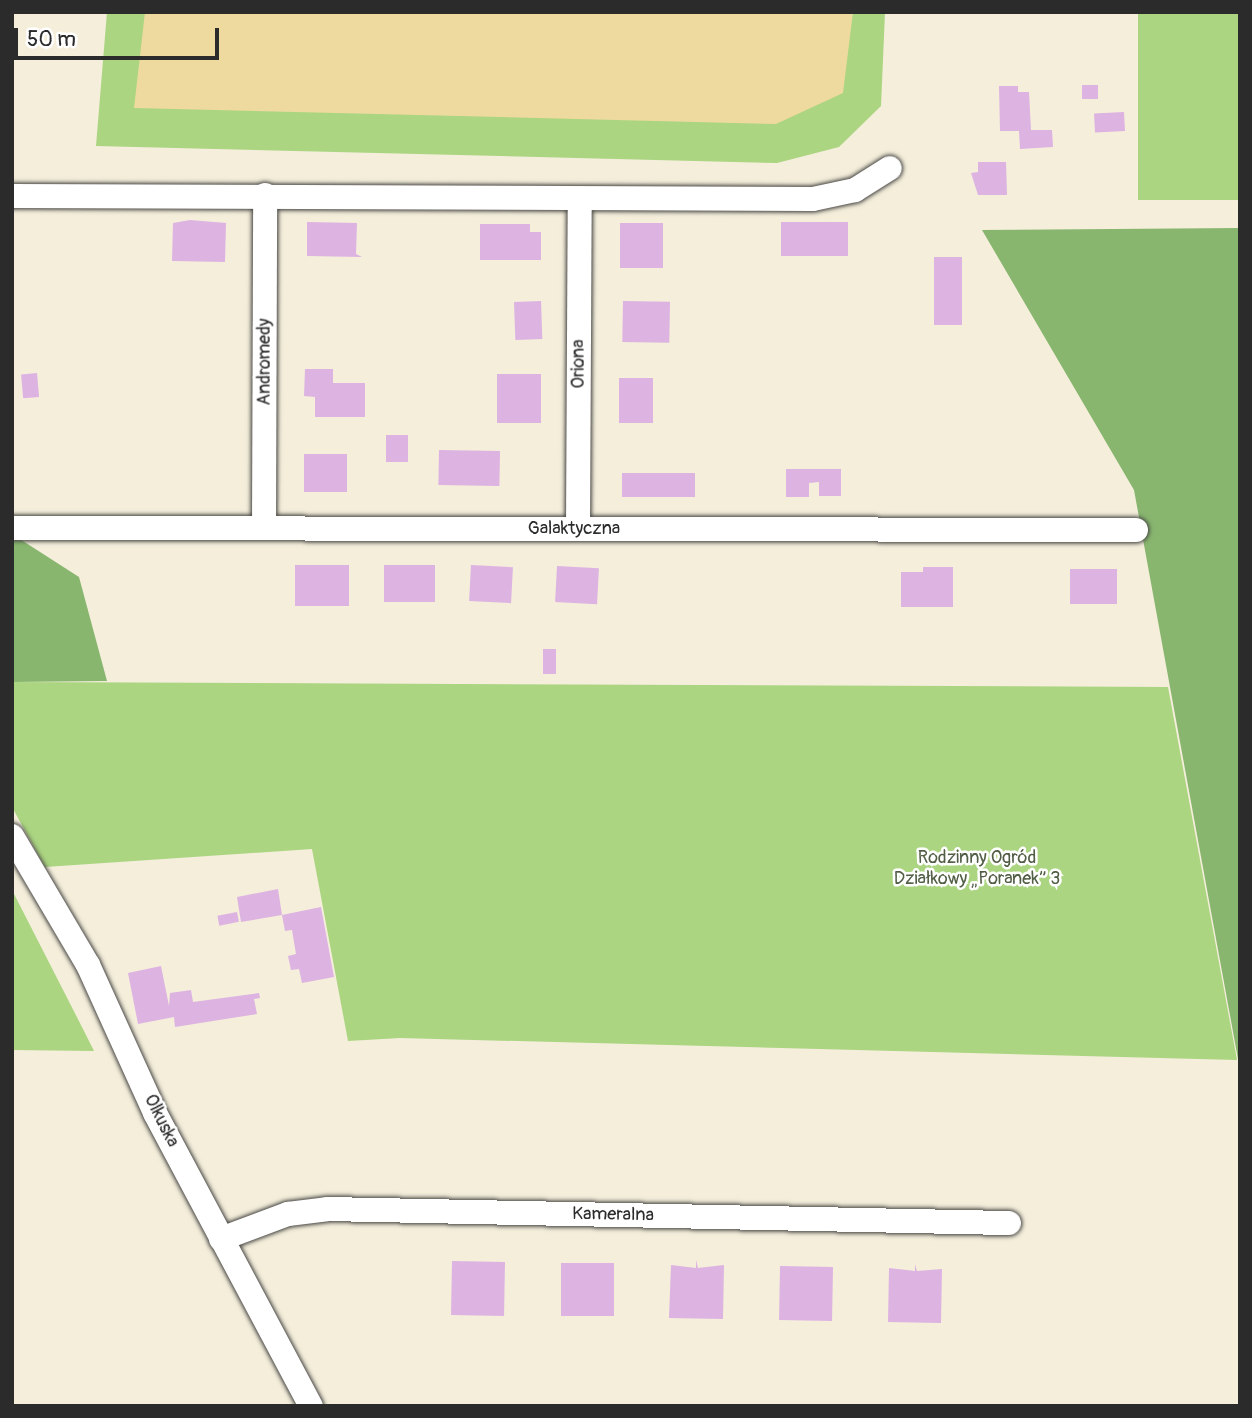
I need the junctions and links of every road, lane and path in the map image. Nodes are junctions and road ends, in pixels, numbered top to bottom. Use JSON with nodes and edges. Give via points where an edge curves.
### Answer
{"nodes":[{"id":1,"x":890,"y":168,"type":"dead end"},
{"id":2,"x":265,"y":195,"type":"junction"},
{"id":3,"x":12,"y":196,"type":"edge"},
{"id":4,"x":580,"y":200,"type":"junction"},
{"id":5,"x":12,"y":528,"type":"edge"},
{"id":6,"x":264,"y":528,"type":"junction"},
{"id":7,"x":578,"y":529,"type":"junction"},
{"id":8,"x":1136,"y":530,"type":"dead end"},
{"id":9,"x":12,"y":836,"type":"edge"},
{"id":10,"x":1009,"y":1223,"type":"dead end"},
{"id":11,"x":221,"y":1239,"type":"junction"},
{"id":12,"x":311,"y":1406,"type":"edge"}],
"edges":[{"from":1,"to":4,"type":"street","via":[[855,190],[813,200]]},
{"from":2,"to":3,"type":"street"},
{"from":2,"to":4,"type":"street"},
{"from":2,"to":6,"type":"street","name":"Andromedy"},
{"from":4,"to":7,"type":"street","name":"Oriona"},
{"from":5,"to":6,"type":"street","name":"Galaktyczna"},
{"from":6,"to":7,"type":"street","name":"Galaktyczna"},
{"from":7,"to":8,"type":"street","name":"Galaktyczna"},
{"from":9,"to":11,"type":"street","name":"Olkuska","via":[[88,965],[155,1113]]},
{"from":10,"to":11,"type":"street","name":"Kameralna","via":[[327,1209],[288,1214]]},
{"from":11,"to":12,"type":"street","name":"Olkuska"}]}
